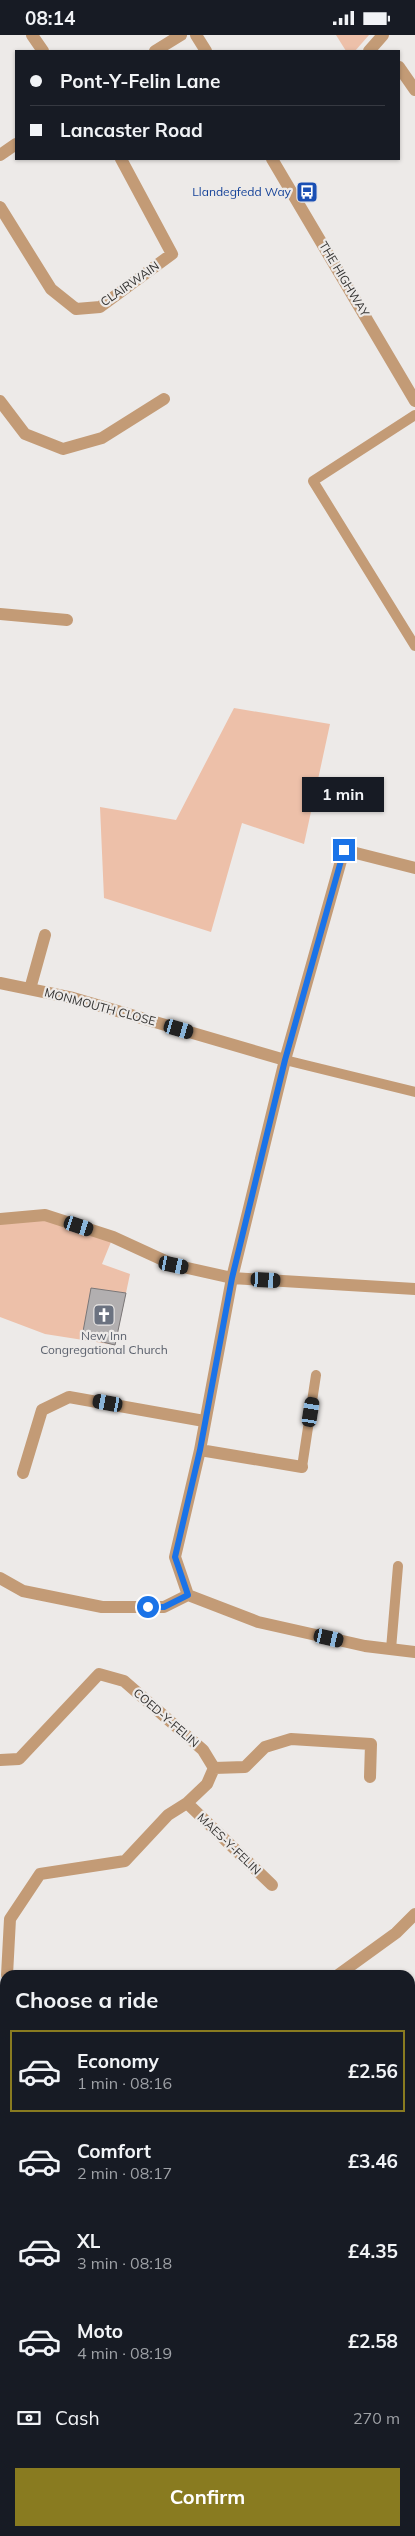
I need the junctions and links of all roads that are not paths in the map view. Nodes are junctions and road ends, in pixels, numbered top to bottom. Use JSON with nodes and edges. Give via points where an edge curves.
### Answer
{"nodes":[{"id":1,"x":32,"y":35,"type":"edge"},
{"id":2,"x":181,"y":35,"type":"edge"},
{"id":3,"x":196,"y":35,"type":"edge"},
{"id":4,"x":383,"y":43,"type":"edge"},
{"id":5,"x":42,"y":50,"type":"edge"},
{"id":6,"x":157,"y":50,"type":"edge"},
{"id":7,"x":205,"y":50,"type":"edge"},
{"id":8,"x":371,"y":50,"type":"edge"},
{"id":9,"x":400,"y":68,"type":"edge"},
{"id":10,"x":415,"y":90,"type":"edge"},
{"id":11,"x":15,"y":145,"type":"edge"},
{"id":12,"x":0,"y":155,"type":"edge"},
{"id":13,"x":122,"y":160,"type":"edge"},
{"id":14,"x":273,"y":160,"type":"edge"},
{"id":15,"x":0,"y":207,"type":"edge"},
{"id":16,"x":164,"y":399,"type":"dead end"},
{"id":17,"x":0,"y":401,"type":"edge"},
{"id":18,"x":415,"y":401,"type":"edge"},
{"id":19,"x":415,"y":415,"type":"edge"},
{"id":20,"x":0,"y":613,"type":"edge"},
{"id":21,"x":67,"y":620,"type":"dead end"},
{"id":22,"x":415,"y":646,"type":"edge"},
{"id":23,"x":415,"y":868,"type":"edge"},
{"id":24,"x":45,"y":935,"type":"dead end"},
{"id":25,"x":0,"y":983,"type":"edge"},
{"id":26,"x":30,"y":989,"type":"junction"},
{"id":27,"x":285,"y":1060,"type":"junction"},
{"id":28,"x":415,"y":1093,"type":"edge"},
{"id":29,"x":0,"y":1219,"type":"edge"},
{"id":30,"x":232,"y":1278,"type":"junction"},
{"id":31,"x":415,"y":1289,"type":"edge"},
{"id":32,"x":316,"y":1375,"type":"dead end"},
{"id":33,"x":204,"y":1421,"type":"junction"},
{"id":34,"x":200,"y":1450,"type":"junction"},
{"id":35,"x":302,"y":1467,"type":"joint"},
{"id":36,"x":23,"y":1473,"type":"dead end"},
{"id":37,"x":398,"y":1566,"type":"dead end"},
{"id":38,"x":0,"y":1578,"type":"edge"},
{"id":39,"x":188,"y":1595,"type":"junction"},
{"id":40,"x":391,"y":1649,"type":"junction"},
{"id":41,"x":415,"y":1652,"type":"edge"},
{"id":42,"x":0,"y":1760,"type":"edge"},
{"id":43,"x":214,"y":1768,"type":"junction"},
{"id":44,"x":370,"y":1777,"type":"dead end"},
{"id":45,"x":187,"y":1803,"type":"junction"},
{"id":46,"x":272,"y":1885,"type":"dead end"},
{"id":47,"x":415,"y":1914,"type":"edge"},
{"id":48,"x":7,"y":1970,"type":"edge"},
{"id":49,"x":345,"y":1970,"type":"edge"}],
"edges":[{"from":1,"to":5,"type":"street"},
{"from":2,"to":6,"type":"street"},
{"from":3,"to":7,"type":"street"},
{"from":4,"to":8,"type":"street"},
{"from":9,"to":10,"type":"street"},
{"from":11,"to":12,"type":"street"},
{"from":13,"to":15,"type":"street","name":"CLAIRWAIN","via":[[172,254],[100,307],[76,309],[52,289]]},
{"from":14,"to":18,"type":"street","name":"THE HIGHWAY"},
{"from":16,"to":17,"type":"street","via":[[102,438],[62,449],[25,434]]},
{"from":19,"to":22,"type":"lane","via":[[313,481]]},
{"from":20,"to":21,"type":"street"},
{"from":23,"to":27,"type":"street","via":[[344,850]]},
{"from":24,"to":26,"type":"street","name":"MONMOUTH CLOSE"},
{"from":25,"to":26,"type":"street","name":"MONMOUTH CLOSE"},
{"from":26,"to":27,"type":"street","name":"MONMOUTH CLOSE","via":[[73,998]]},
{"from":27,"to":28,"type":"lane"},
{"from":27,"to":30,"type":"street"},
{"from":29,"to":30,"type":"street","via":[[45,1215],[113,1237],[174,1265]]},
{"from":30,"to":31,"type":"street"},
{"from":30,"to":33,"type":"street"},
{"from":32,"to":35,"type":"lane"},
{"from":33,"to":34,"type":"street"},
{"from":33,"to":36,"type":"street","via":[[69,1397],[42,1410]]},
{"from":34,"to":35,"type":"street"},
{"from":34,"to":39,"type":"street","via":[[175,1557]]},
{"from":37,"to":40,"type":"lane"},
{"from":38,"to":39,"type":"street","via":[[23,1591],[102,1607],[164,1607]]},
{"from":39,"to":40,"type":"street","via":[[258,1622]]},
{"from":40,"to":41,"type":"street"},
{"from":42,"to":43,"type":"street","name":"COED-Y-FELIN","via":[[19,1759],[99,1674],[124,1681],[203,1750]]},
{"from":43,"to":44,"type":"street","via":[[244,1767],[265,1747],[291,1739],[362,1743],[371,1744]]},
{"from":43,"to":45,"type":"street","via":[[207,1784]]},
{"from":45,"to":46,"type":"street","name":"MAES-Y-FELIN"},
{"from":45,"to":48,"type":"street","via":[[168,1815],[125,1861],[40,1874],[10,1919]]},
{"from":47,"to":49,"type":"street","via":[[396,1933]]}]}
